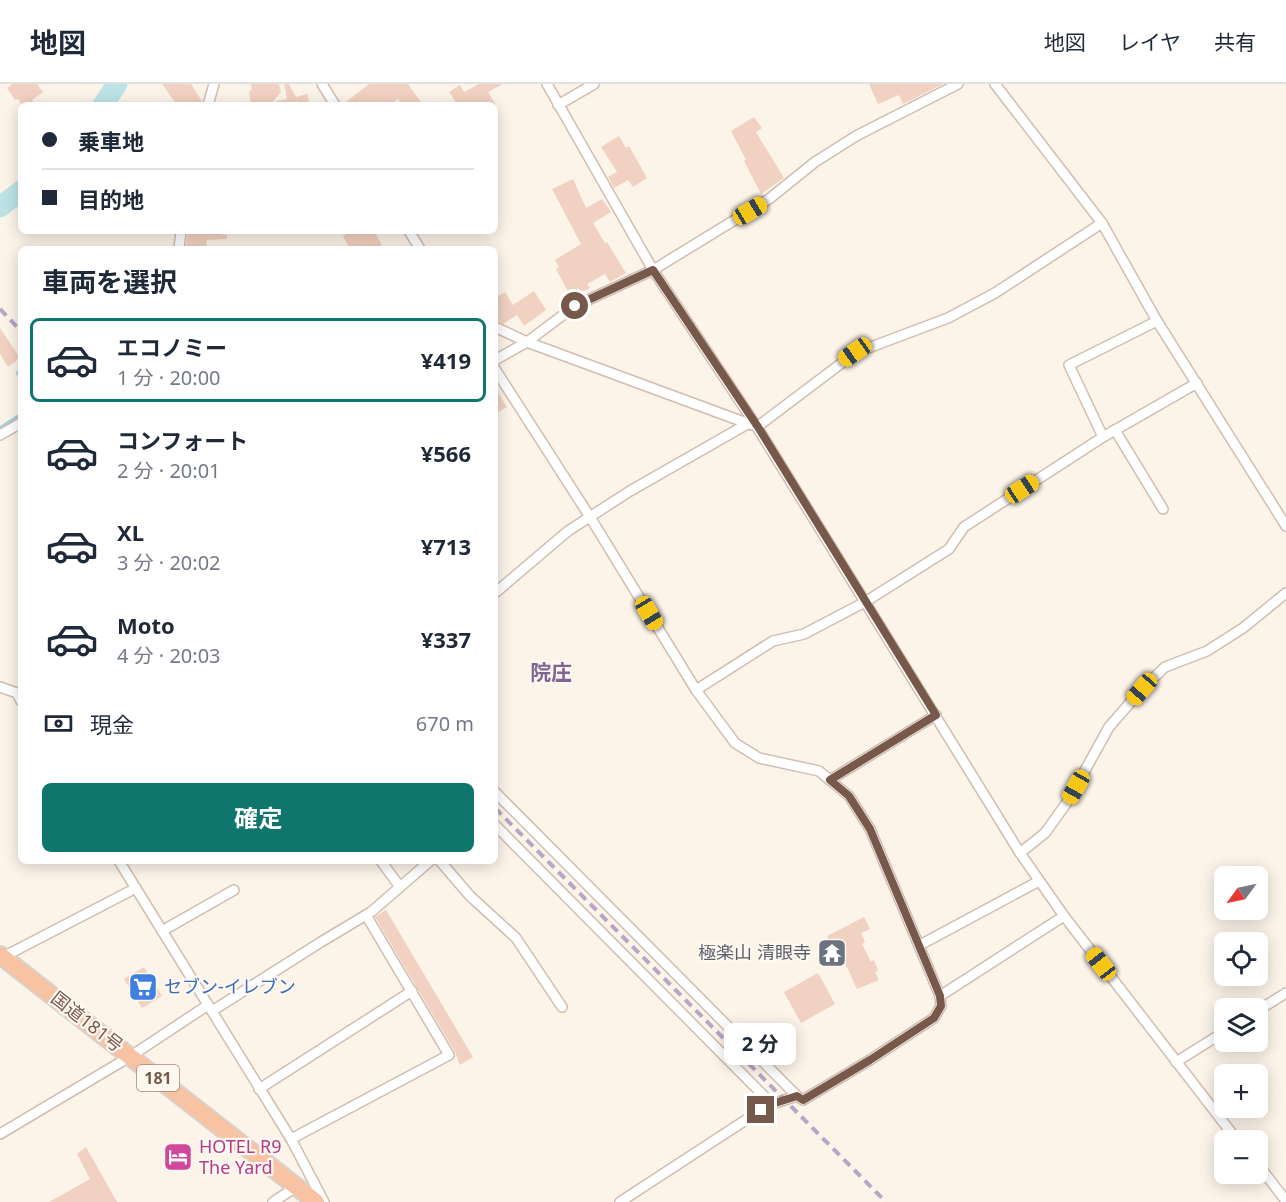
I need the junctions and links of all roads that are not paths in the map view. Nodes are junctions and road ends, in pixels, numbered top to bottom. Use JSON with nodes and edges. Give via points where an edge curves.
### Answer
{"nodes":[{"id":1,"x":214,"y":84,"type":"edge"},
{"id":2,"x":322,"y":84,"type":"edge"},
{"id":3,"x":547,"y":84,"type":"edge"},
{"id":4,"x":594,"y":84,"type":"edge"},
{"id":5,"x":958,"y":84,"type":"edge"},
{"id":6,"x":995,"y":84,"type":"edge"},
{"id":7,"x":209,"y":102,"type":"edge"},
{"id":8,"x":333,"y":102,"type":"edge"},
{"id":9,"x":558,"y":105,"type":"junction"},
{"id":10,"x":1102,"y":223,"type":"junction"},
{"id":11,"x":653,"y":270,"type":"junction"},
{"id":12,"x":1157,"y":321,"type":"junction"},
{"id":13,"x":498,"y":328,"type":"edge"},
{"id":14,"x":527,"y":342,"type":"junction"},
{"id":15,"x":498,"y":358,"type":"edge"},
{"id":16,"x":498,"y":374,"type":"edge"},
{"id":17,"x":1197,"y":383,"type":"junction"},
{"id":18,"x":18,"y":425,"type":"edge"},
{"id":19,"x":753,"y":425,"type":"junction"},
{"id":20,"x":1115,"y":430,"type":"junction"},
{"id":21,"x":0,"y":435,"type":"edge"},
{"id":22,"x":1103,"y":437,"type":"junction"},
{"id":23,"x":1163,"y":509,"type":"dead end"},
{"id":24,"x":590,"y":517,"type":"junction"},
{"id":25,"x":1286,"y":526,"type":"edge"},
{"id":26,"x":498,"y":590,"type":"edge"},
{"id":27,"x":1286,"y":593,"type":"edge"},
{"id":28,"x":865,"y":602,"type":"junction"},
{"id":29,"x":0,"y":687,"type":"edge"},
{"id":30,"x":696,"y":690,"type":"junction"},
{"id":31,"x":18,"y":696,"type":"edge"},
{"id":32,"x":936,"y":715,"type":"junction"},
{"id":33,"x":830,"y":780,"type":"junction"},
{"id":34,"x":498,"y":795,"type":"edge"},
{"id":35,"x":498,"y":828,"type":"edge"},
{"id":36,"x":1020,"y":853,"type":"junction"},
{"id":37,"x":121,"y":864,"type":"edge"},
{"id":38,"x":383,"y":864,"type":"edge"},
{"id":39,"x":427,"y":864,"type":"edge"},
{"id":40,"x":443,"y":864,"type":"edge"},
{"id":41,"x":1039,"y":881,"type":"junction"},
{"id":42,"x":136,"y":888,"type":"junction"},
{"id":43,"x":400,"y":888,"type":"junction"},
{"id":44,"x":234,"y":890,"type":"dead end"},
{"id":45,"x":366,"y":915,"type":"junction"},
{"id":46,"x":1064,"y":916,"type":"junction"},
{"id":47,"x":162,"y":931,"type":"junction"},
{"id":48,"x":920,"y":945,"type":"junction"},
{"id":49,"x":2,"y":956,"type":"edge"},
{"id":50,"x":412,"y":991,"type":"junction"},
{"id":51,"x":1286,"y":993,"type":"edge"},
{"id":52,"x":940,"y":996,"type":"junction"},
{"id":53,"x":1268,"y":1004,"type":"edge"},
{"id":54,"x":562,"y":1007,"type":"dead end"},
{"id":55,"x":210,"y":1008,"type":"junction"},
{"id":56,"x":1214,"y":1038,"type":"edge"},
{"id":57,"x":131,"y":1056,"type":"junction"},
{"id":58,"x":1176,"y":1062,"type":"junction"},
{"id":59,"x":259,"y":1089,"type":"junction"},
{"id":60,"x":797,"y":1096,"type":"junction"},
{"id":61,"x":772,"y":1104,"type":"junction"},
{"id":62,"x":1230,"y":1130,"type":"edge"},
{"id":63,"x":0,"y":1134,"type":"edge"},
{"id":64,"x":291,"y":1140,"type":"junction"},
{"id":65,"x":1268,"y":1177,"type":"edge"},
{"id":66,"x":296,"y":1187,"type":"junction"},
{"id":67,"x":626,"y":1200,"type":"edge"},
{"id":68,"x":1286,"y":1201,"type":"edge"},
{"id":69,"x":273,"y":1202,"type":"edge"},
{"id":70,"x":316,"y":1202,"type":"edge"},
{"id":71,"x":324,"y":1202,"type":"edge"}],
"edges":[{"from":1,"to":7,"type":"street"},
{"from":2,"to":8,"type":"street"},
{"from":3,"to":9,"type":"street"},
{"from":4,"to":9,"type":"street"},
{"from":5,"to":11,"type":"street","via":[[856,136],[769,199]]},
{"from":6,"to":10,"type":"street"},
{"from":9,"to":11,"type":"street"},
{"from":10,"to":12,"type":"street"},
{"from":10,"to":19,"type":"street","via":[[995,293],[948,318],[855,352]]},
{"from":11,"to":14,"type":"street","via":[[575,306]]},
{"from":11,"to":19,"type":"street"},
{"from":12,"to":17,"type":"street"},
{"from":12,"to":22,"type":"street","via":[[1069,365]]},
{"from":13,"to":14,"type":"street"},
{"from":14,"to":15,"type":"street"},
{"from":14,"to":19,"type":"street"},
{"from":16,"to":24,"type":"street"},
{"from":17,"to":20,"type":"street"},
{"from":17,"to":25,"type":"street"},
{"from":18,"to":21,"type":"street"},
{"from":19,"to":24,"type":"street"},
{"from":19,"to":28,"type":"street"},
{"from":20,"to":22,"type":"street"},
{"from":20,"to":23,"type":"street"},
{"from":22,"to":28,"type":"street","via":[[964,527],[949,549]]},
{"from":24,"to":26,"type":"street"},
{"from":24,"to":30,"type":"street"},
{"from":27,"to":36,"type":"street","via":[[1207,651],[1165,667],[1142,689],[1109,727],[1068,801],[1045,833]]},
{"from":28,"to":30,"type":"street","via":[[804,634],[773,641]]},
{"from":28,"to":32,"type":"street"},
{"from":29,"to":31,"type":"street"},
{"from":30,"to":33,"type":"street","via":[[735,743],[759,758],[819,771]]},
{"from":32,"to":33,"type":"street"},
{"from":32,"to":36,"type":"street"},
{"from":33,"to":48,"type":"street","via":[[849,796],[870,829]]},
{"from":34,"to":60,"type":"street"},
{"from":35,"to":61,"type":"street"},
{"from":36,"to":41,"type":"street"},
{"from":37,"to":42,"type":"street"},
{"from":38,"to":43,"type":"street"},
{"from":39,"to":43,"type":"street"},
{"from":40,"to":54,"type":"street","via":[[470,896],[516,938]]},
{"from":41,"to":46,"type":"street"},
{"from":41,"to":48,"type":"street"},
{"from":42,"to":47,"type":"street"},
{"from":42,"to":49,"type":"street"},
{"from":43,"to":45,"type":"street"},
{"from":44,"to":47,"type":"street"},
{"from":45,"to":50,"type":"street"},
{"from":45,"to":55,"type":"street"},
{"from":46,"to":52,"type":"street"},
{"from":46,"to":58,"type":"street"},
{"from":47,"to":55,"type":"street"},
{"from":48,"to":52,"type":"street"},
{"from":49,"to":57,"type":"highway","name":"国道181号","number":"181"},
{"from":50,"to":59,"type":"street"},
{"from":50,"to":64,"type":"street","via":[[449,1055]]},
{"from":51,"to":53,"type":"street"},
{"from":52,"to":60,"type":"street","via":[[941,1006],[934,1018],[803,1100]]},
{"from":55,"to":57,"type":"street"},
{"from":55,"to":59,"type":"street"},
{"from":56,"to":58,"type":"street"},
{"from":57,"to":63,"type":"street"},
{"from":57,"to":66,"type":"highway","name":"国道181号","number":"181"},
{"from":58,"to":62,"type":"street"},
{"from":59,"to":64,"type":"street"},
{"from":60,"to":61,"type":"street"},
{"from":61,"to":67,"type":"street"},
{"from":64,"to":71,"type":"street"},
{"from":65,"to":68,"type":"street"},
{"from":66,"to":69,"type":"street"},
{"from":66,"to":70,"type":"highway","name":"国道181号","number":"181"}]}
